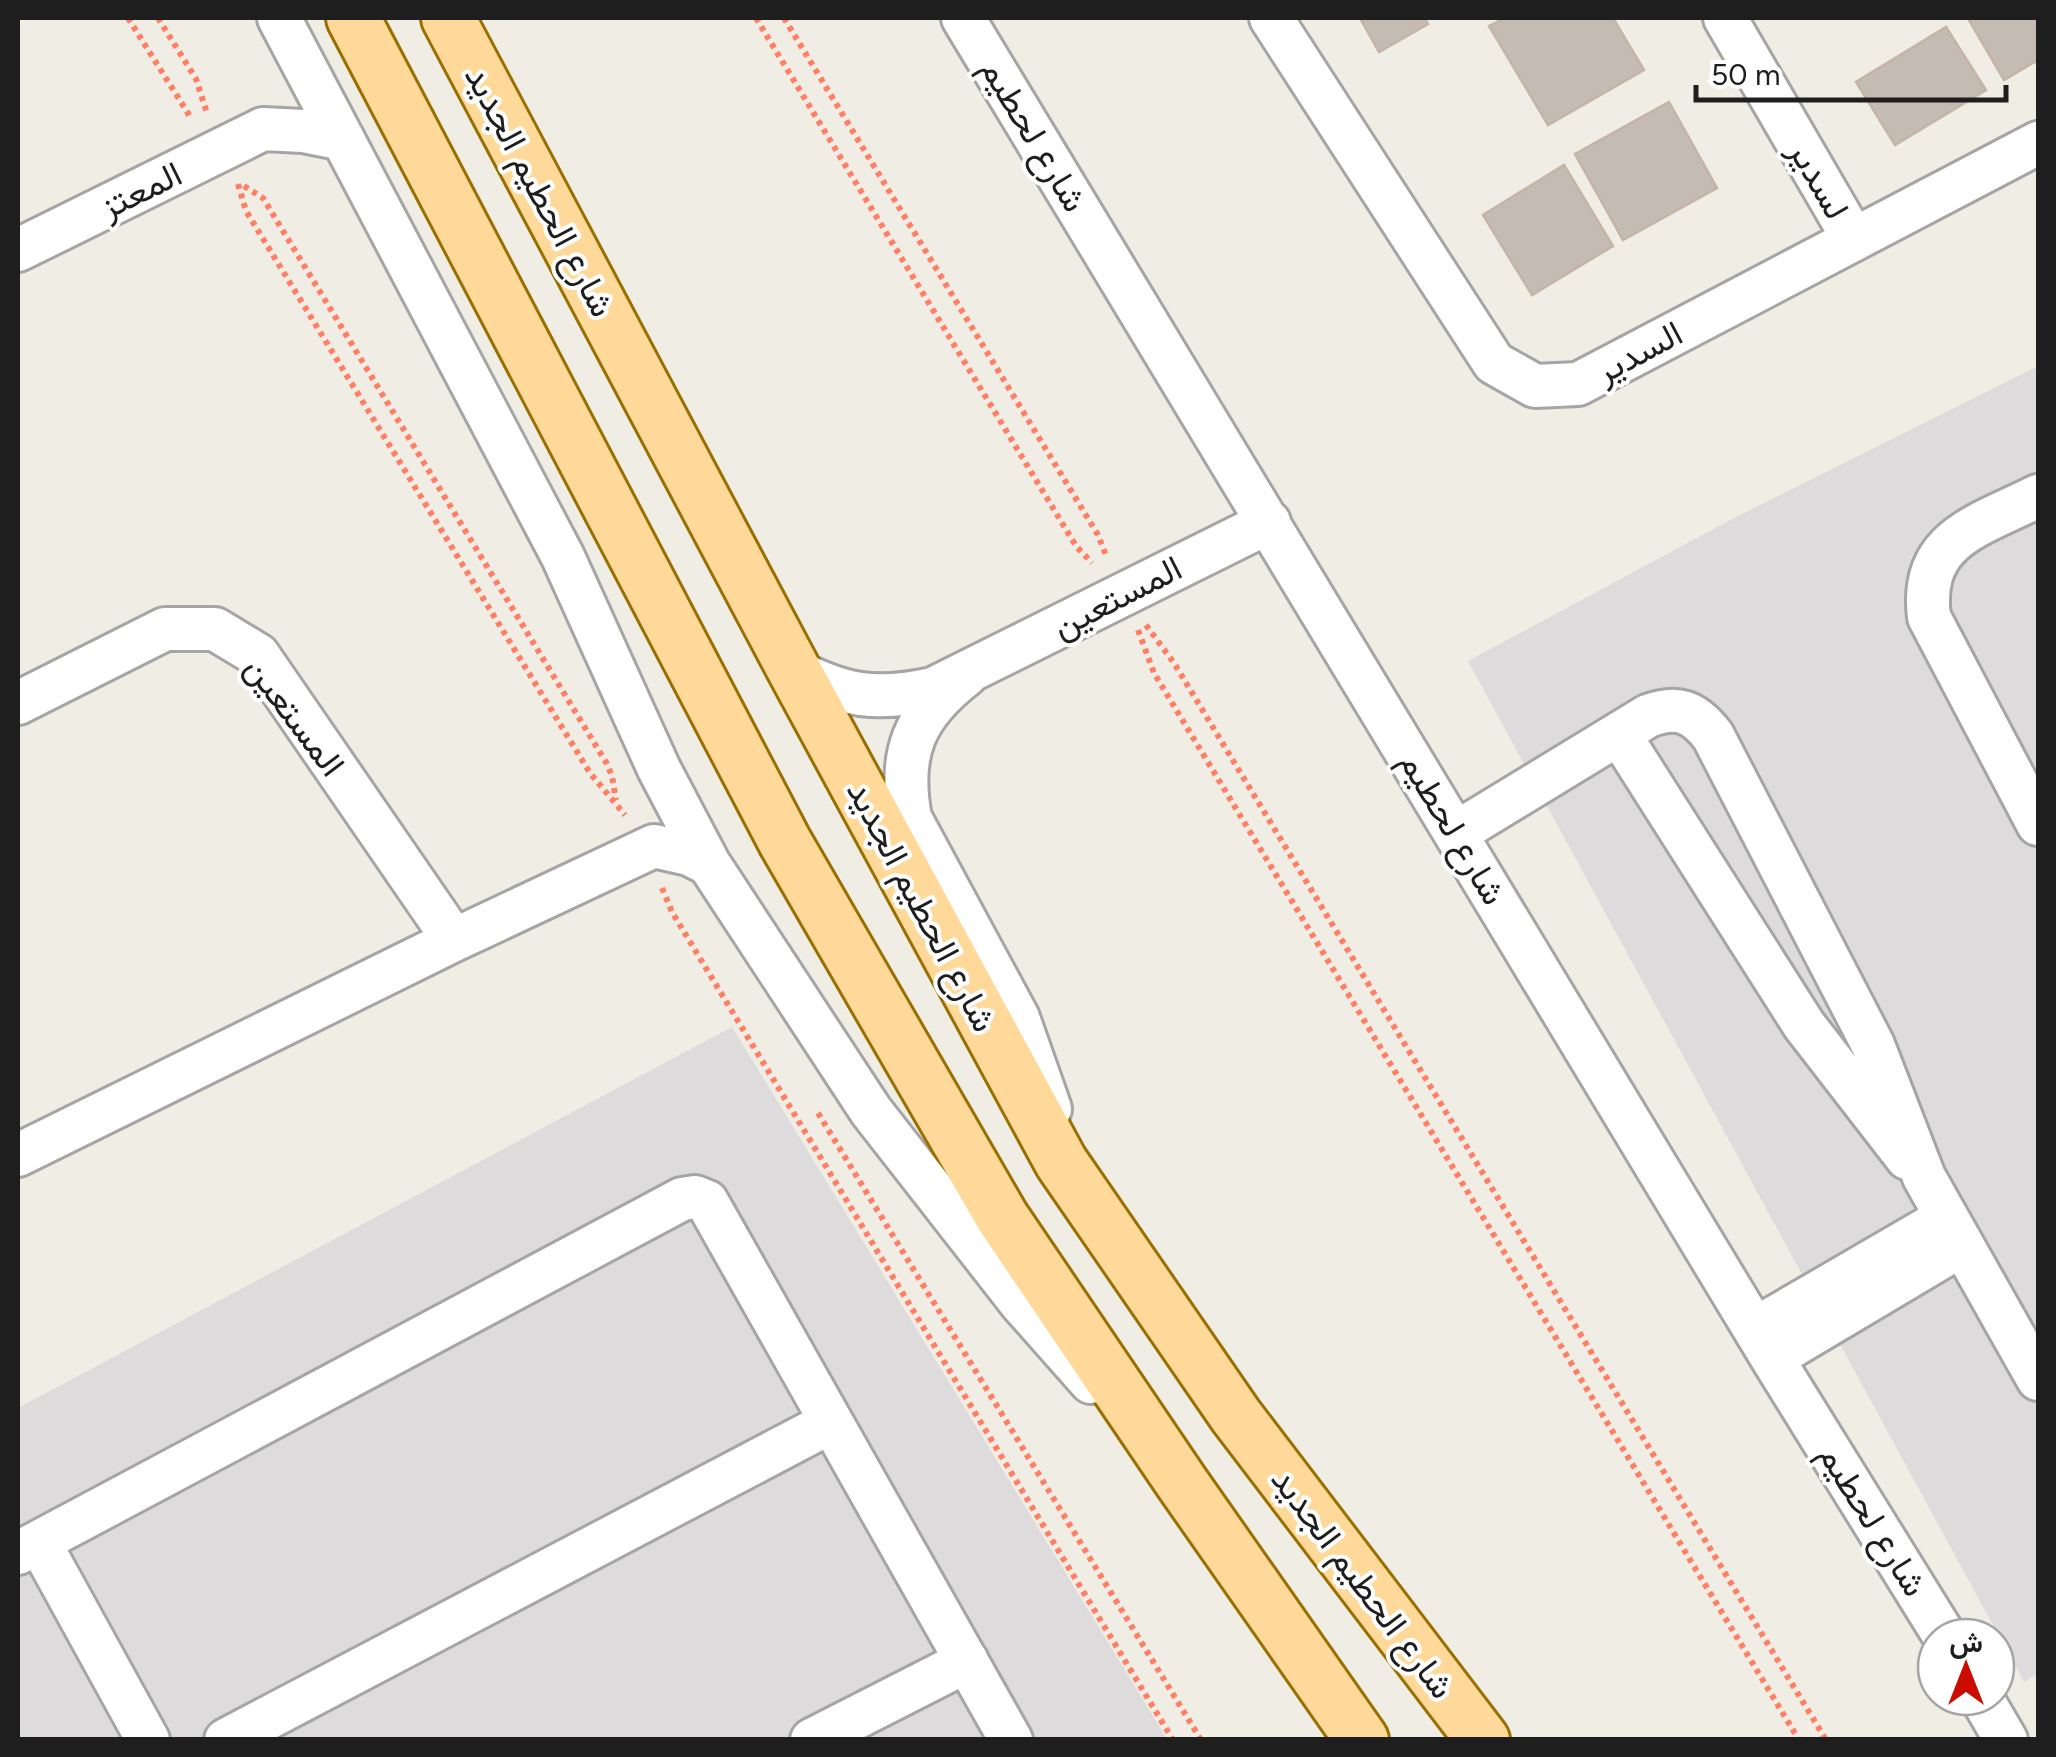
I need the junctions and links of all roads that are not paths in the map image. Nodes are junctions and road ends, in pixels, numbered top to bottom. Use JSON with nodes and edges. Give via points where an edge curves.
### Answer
{"nodes":[{"id":1,"x":353,"y":18,"type":"edge"},
{"id":2,"x":448,"y":18,"type":"edge"},
{"id":3,"x":963,"y":18,"type":"edge"},
{"id":4,"x":1271,"y":18,"type":"edge"},
{"id":5,"x":1725,"y":18,"type":"edge"},
{"id":6,"x":285,"y":29,"type":"edge"},
{"id":7,"x":264,"y":129,"type":"junction"},
{"id":8,"x":344,"y":139,"type":"junction"},
{"id":9,"x":2038,"y":144,"type":"edge"},
{"id":10,"x":1853,"y":238,"type":"junction"},
{"id":11,"x":18,"y":250,"type":"edge"},
{"id":12,"x":2038,"y":496,"type":"edge"},
{"id":13,"x":1269,"y":522,"type":"junction"},
{"id":14,"x":794,"y":670,"type":"junction"},
{"id":15,"x":966,"y":675,"type":"junction"},
{"id":16,"x":18,"y":703,"type":"edge"},
{"id":17,"x":1620,"y":734,"type":"junction"},
{"id":18,"x":2024,"y":765,"type":"edge"},
{"id":19,"x":659,"y":769,"type":"junction"},
{"id":20,"x":2038,"y":824,"type":"edge"},
{"id":21,"x":1456,"y":833,"type":"junction"},
{"id":22,"x":657,"y":860,"type":"junction"},
{"id":23,"x":708,"y":864,"type":"junction"},
{"id":24,"x":454,"y":940,"type":"junction"},
{"id":25,"x":18,"y":1155,"type":"edge"},
{"id":26,"x":1061,"y":1162,"type":"junction"},
{"id":27,"x":1924,"y":1177,"type":"junction"},
{"id":28,"x":1954,"y":1232,"type":"junction"},
{"id":29,"x":1764,"y":1343,"type":"junction"},
{"id":30,"x":2038,"y":1379,"type":"edge"},
{"id":31,"x":831,"y":1422,"type":"junction"},
{"id":32,"x":1182,"y":1483,"type":"junction"},
{"id":33,"x":28,"y":1548,"type":"edge"},
{"id":34,"x":1933,"y":1617,"type":"edge"},
{"id":35,"x":967,"y":1661,"type":"junction"},
{"id":36,"x":1993,"y":1717,"type":"edge"},
{"id":37,"x":148,"y":1740,"type":"edge"},
{"id":38,"x":226,"y":1740,"type":"edge"},
{"id":39,"x":812,"y":1740,"type":"edge"},
{"id":40,"x":1011,"y":1740,"type":"edge"},
{"id":41,"x":1362,"y":1740,"type":"edge"},
{"id":42,"x":1483,"y":1740,"type":"edge"},
{"id":43,"x":2006,"y":1740,"type":"edge"}],
"edges":[{"from":1,"to":32,"type":"main road","via":[[785,842],[1002,1217]]},
{"from":2,"to":14,"type":"main road","name":"شارع الحطيم الجديد"},
{"from":3,"to":13,"type":"street","name":"شارع لحطيم"},
{"from":4,"to":10,"type":"street","name":"السدير","via":[[1494,364],[1535,386],[1578,384]]},
{"from":5,"to":10,"type":"street","name":"لسدير"},
{"from":6,"to":7,"type":"street","via":[[285,88]]},
{"from":6,"to":8,"type":"street"},
{"from":7,"to":8,"type":"street"},
{"from":7,"to":11,"type":"street","name":"المعتز"},
{"from":8,"to":19,"type":"street","via":[[563,558]]},
{"from":9,"to":10,"type":"street","name":"السدير"},
{"from":12,"to":18,"type":"street","via":[[1944,549],[1926,594],[1930,617]]},
{"from":13,"to":15,"type":"street","name":"المستعين"},
{"from":13,"to":21,"type":"street","name":"شارع لحطيم"},
{"from":14,"to":15,"type":"street","name":"المستعين","via":[[861,696],[933,689]]},
{"from":14,"to":26,"type":"main road","name":"شارع الحطيم الجديد"},
{"from":15,"to":26,"type":"street","name":"المستعين","via":[[940,695],[907,753],[910,818],[1018,1018],[1052,1113]]},
{"from":16,"to":24,"type":"street","name":"المستعين","via":[[165,629],[215,629],[258,655]]},
{"from":17,"to":21,"type":"street"},
{"from":17,"to":27,"type":"street","via":[[1804,1025]]},
{"from":17,"to":27,"type":"street","via":[[1666,710],[1685,711],[1713,736],[1873,1045]]},
{"from":18,"to":20,"type":"street"},
{"from":19,"to":22,"type":"street"},
{"from":19,"to":23,"type":"street"},
{"from":21,"to":29,"type":"street","name":"شارع لحطيم"},
{"from":22,"to":23,"type":"street","via":[[689,854]]},
{"from":22,"to":24,"type":"street"},
{"from":23,"to":32,"type":"street","via":[[871,1110],[1020,1302]]},
{"from":24,"to":25,"type":"street"},
{"from":26,"to":42,"type":"main road","name":"شارع الحطيم الجديد","via":[[1236,1416]]},
{"from":27,"to":28,"type":"street"},
{"from":28,"to":29,"type":"street"},
{"from":28,"to":30,"type":"street"},
{"from":29,"to":34,"type":"street","name":"شارع لحطيم"},
{"from":31,"to":33,"type":"street","via":[[707,1202],[682,1199]]},
{"from":31,"to":35,"type":"street"},
{"from":31,"to":38,"type":"street"},
{"from":32,"to":41,"type":"main road"},
{"from":33,"to":37,"type":"street"},
{"from":35,"to":39,"type":"street"},
{"from":35,"to":40,"type":"street"},
{"from":36,"to":43,"type":"street"}]}
